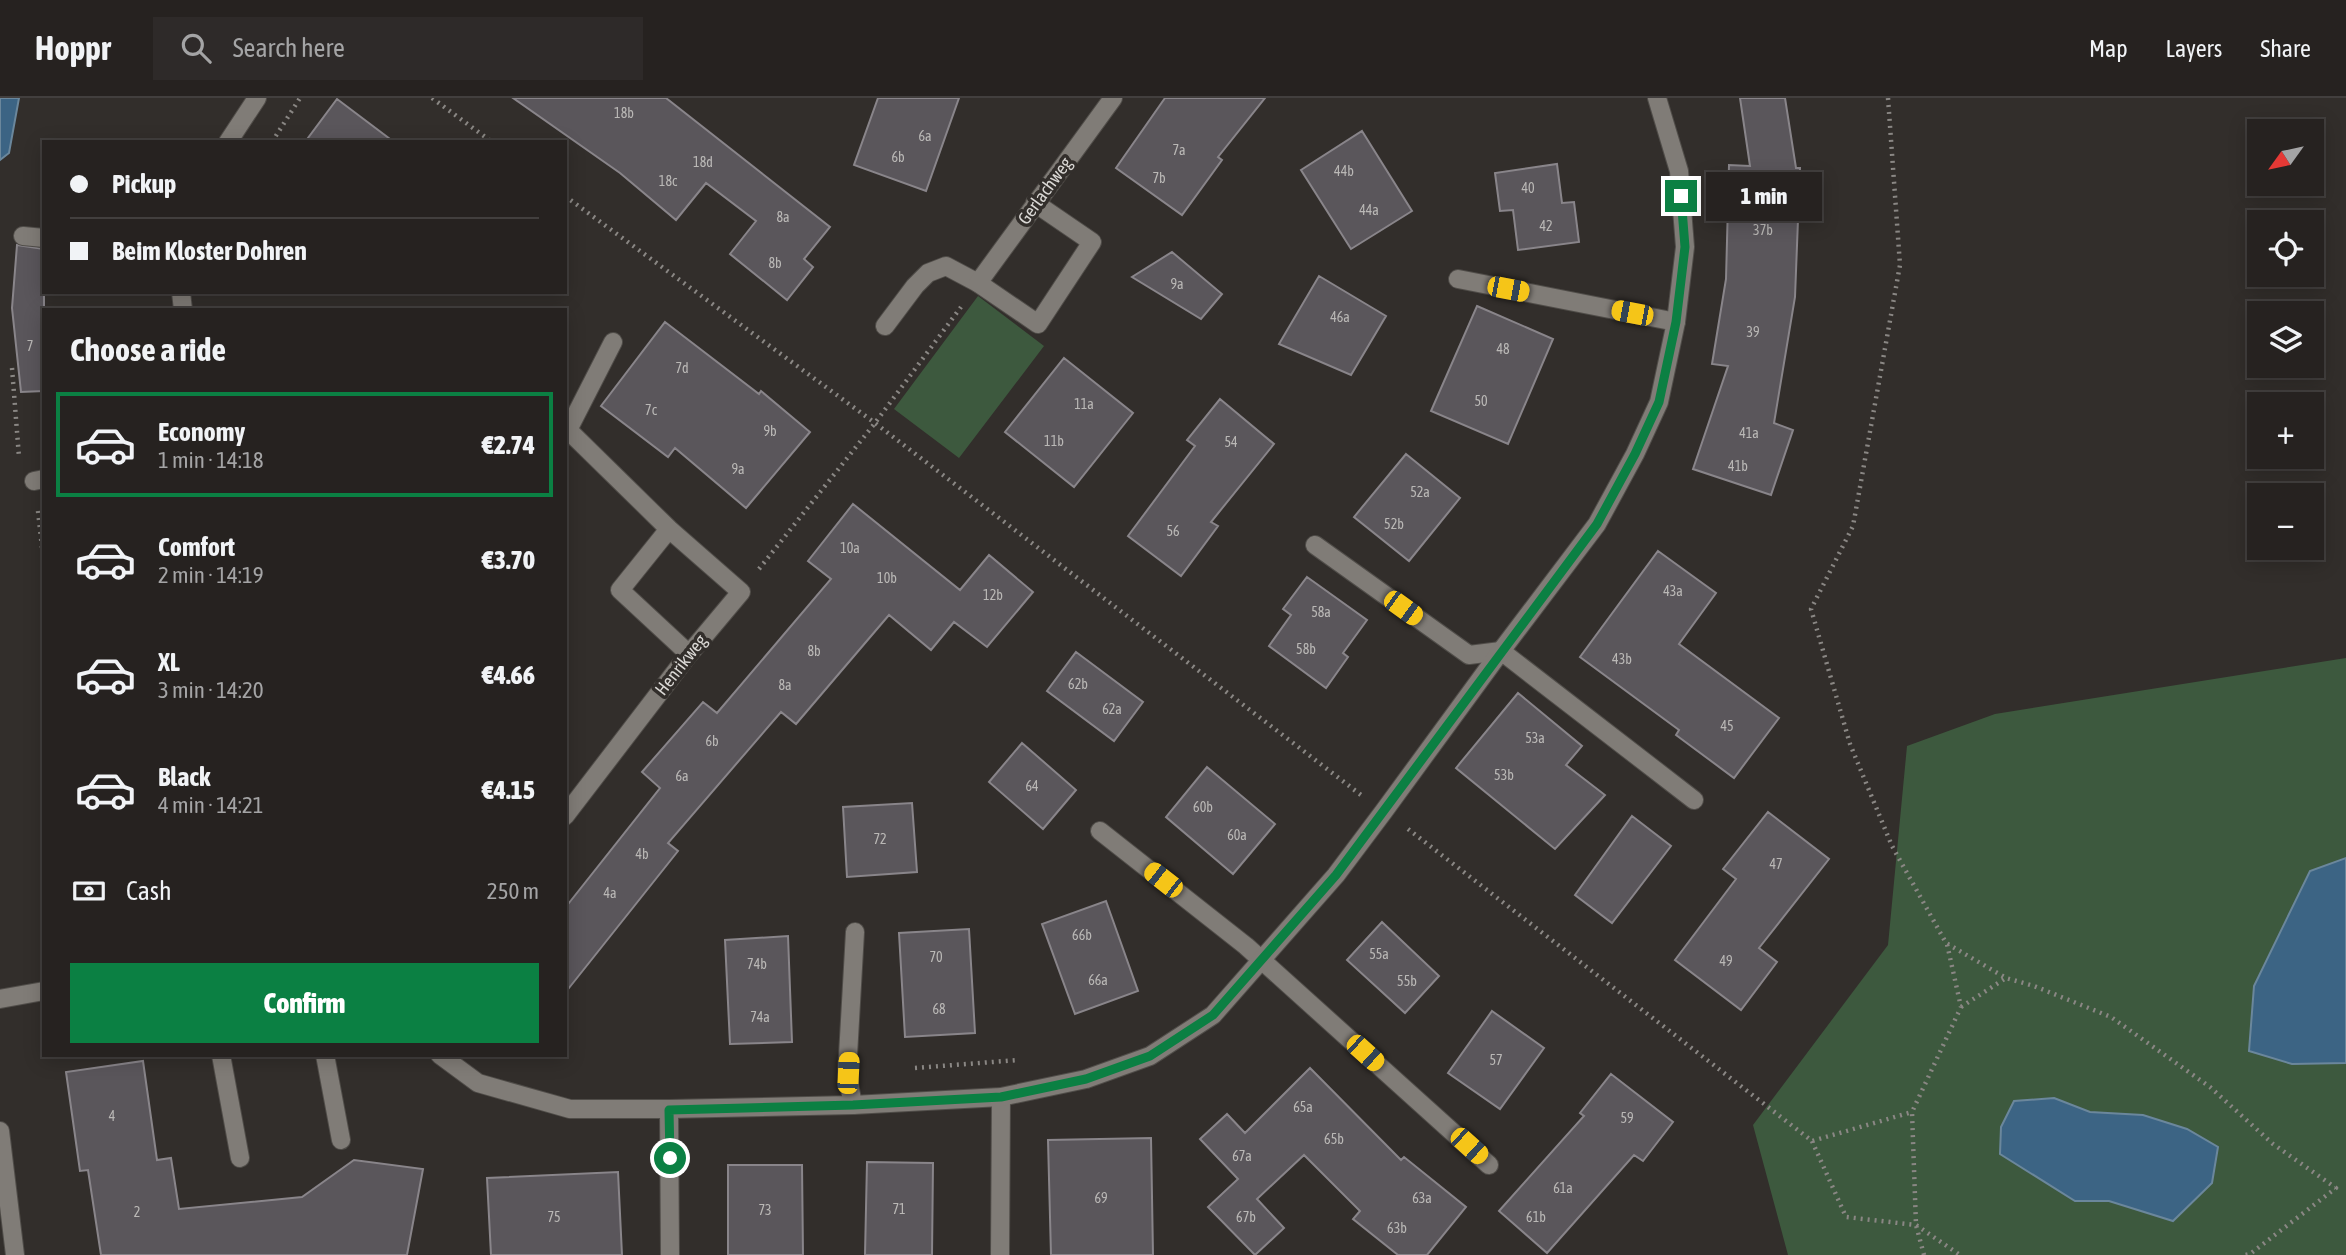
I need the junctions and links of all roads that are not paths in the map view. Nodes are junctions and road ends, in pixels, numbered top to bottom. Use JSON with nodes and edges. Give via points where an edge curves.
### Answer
{"nodes":[{"id":1,"x":257,"y":98,"type":"edge"},
{"id":2,"x":1113,"y":98,"type":"edge"},
{"id":3,"x":1657,"y":98,"type":"edge"},
{"id":4,"x":229,"y":140,"type":"edge"},
{"id":5,"x":1035,"y":204,"type":"junction"},
{"id":6,"x":23,"y":236,"type":"dead end"},
{"id":7,"x":42,"y":238,"type":"edge"},
{"id":8,"x":1458,"y":279,"type":"dead end"},
{"id":9,"x":978,"y":284,"type":"junction"},
{"id":10,"x":1676,"y":322,"type":"junction"},
{"id":11,"x":885,"y":326,"type":"dead end"},
{"id":12,"x":613,"y":342,"type":"dead end"},
{"id":13,"x":669,"y":529,"type":"junction"},
{"id":14,"x":1315,"y":545,"type":"dead end"},
{"id":15,"x":1501,"y":651,"type":"junction"},
{"id":16,"x":689,"y":654,"type":"junction"},
{"id":17,"x":1694,"y":800,"type":"dead end"},
{"id":18,"x":567,"y":813,"type":"edge"},
{"id":19,"x":1100,"y":831,"type":"dead end"},
{"id":20,"x":856,"y":932,"type":"dead end"},
{"id":21,"x":1262,"y":960,"type":"junction"},
{"id":22,"x":42,"y":991,"type":"edge"},
{"id":23,"x":0,"y":999,"type":"edge"},
{"id":24,"x":221,"y":1057,"type":"edge"},
{"id":25,"x":325,"y":1057,"type":"edge"},
{"id":26,"x":443,"y":1057,"type":"edge"},
{"id":27,"x":1001,"y":1097,"type":"junction"},
{"id":28,"x":853,"y":1105,"type":"junction"},
{"id":29,"x":669,"y":1110,"type":"junction"},
{"id":30,"x":0,"y":1130,"type":"edge"},
{"id":31,"x":341,"y":1140,"type":"dead end"},
{"id":32,"x":240,"y":1158,"type":"dead end"},
{"id":33,"x":1489,"y":1165,"type":"dead end"},
{"id":34,"x":15,"y":1255,"type":"edge"},
{"id":35,"x":670,"y":1255,"type":"edge"},
{"id":36,"x":1000,"y":1255,"type":"edge"}],
"edges":[{"from":1,"to":4,"type":"street"},
{"from":2,"to":5,"type":"street","name":"Gerlachweg"},
{"from":3,"to":10,"type":"street","via":[[1679,171],[1685,247]]},
{"from":5,"to":9,"type":"street","name":"Gerlachweg"},
{"from":5,"to":9,"type":"street","via":[[1092,242],[1038,324]]},
{"from":6,"to":7,"type":"street"},
{"from":8,"to":10,"type":"street"},
{"from":9,"to":11,"type":"street","via":[[946,266],[928,273]]},
{"from":10,"to":15,"type":"street","via":[[1659,402],[1635,454],[1597,524]]},
{"from":12,"to":13,"type":"street","via":[[568,430]]},
{"from":13,"to":16,"type":"street","via":[[620,590]]},
{"from":13,"to":16,"type":"street","name":"Henrikweg","via":[[741,592]]},
{"from":14,"to":15,"type":"street","via":[[1469,655]]},
{"from":15,"to":17,"type":"street"},
{"from":15,"to":21,"type":"street","via":[[1336,875]]},
{"from":16,"to":18,"type":"street","name":"Henrikweg"},
{"from":19,"to":21,"type":"street"},
{"from":20,"to":28,"type":"street","via":[[848,1073]]},
{"from":21,"to":27,"type":"street","via":[[1213,1015],[1150,1056],[1086,1079]]},
{"from":21,"to":33,"type":"street"},
{"from":22,"to":23,"type":"street"},
{"from":24,"to":32,"type":"street"},
{"from":25,"to":31,"type":"street"},
{"from":26,"to":29,"type":"street","via":[[478,1083],[570,1109]]},
{"from":27,"to":28,"type":"street"},
{"from":27,"to":36,"type":"street"},
{"from":28,"to":29,"type":"street"},
{"from":29,"to":35,"type":"street"},
{"from":30,"to":34,"type":"street"}]}
